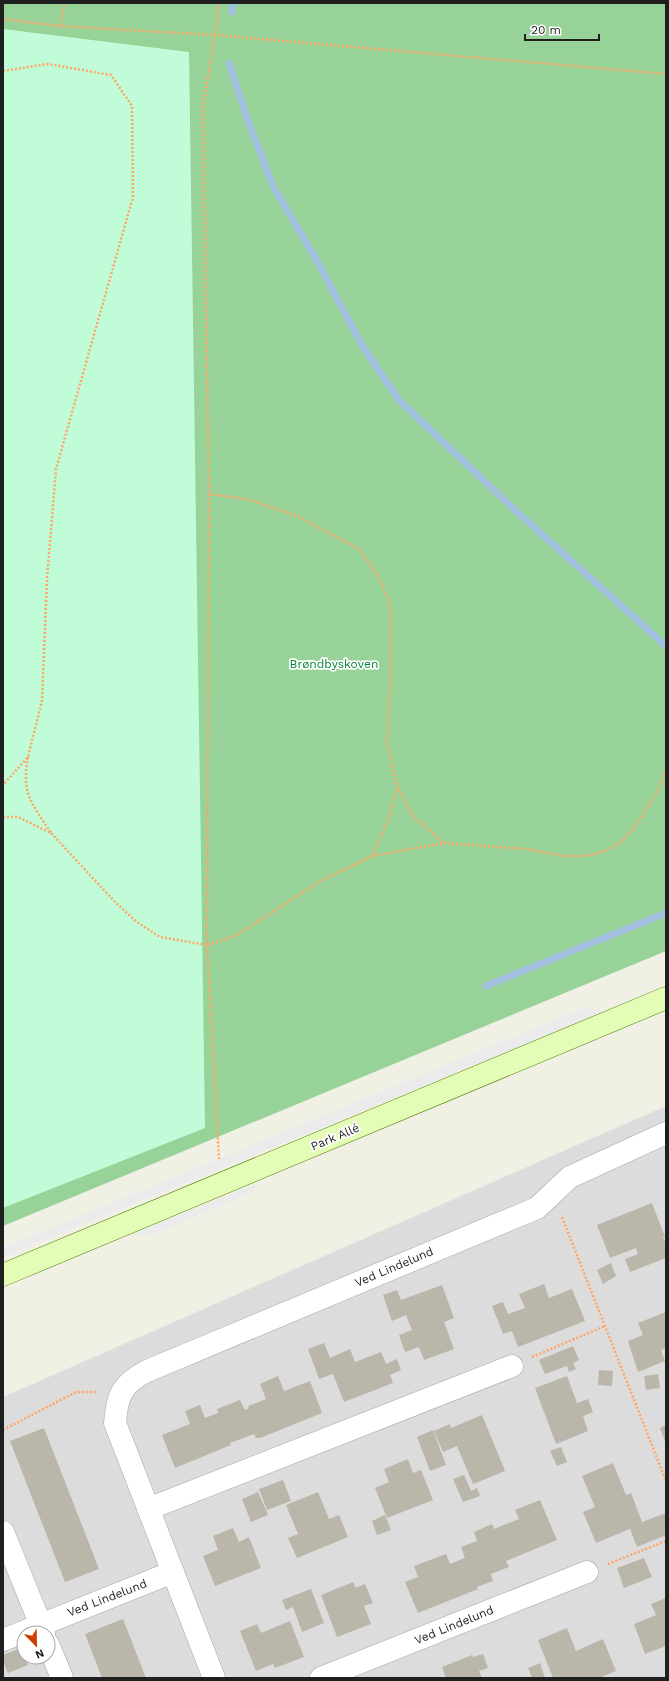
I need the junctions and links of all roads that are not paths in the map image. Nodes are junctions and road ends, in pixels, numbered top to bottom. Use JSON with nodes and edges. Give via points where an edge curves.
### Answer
{"nodes":[{"id":1,"x":666,"y":998,"type":"edge"},
{"id":2,"x":665,"y":1137,"type":"edge"},
{"id":3,"x":3,"y":1274,"type":"edge"},
{"id":4,"x":512,"y":1366,"type":"road end"},
{"id":5,"x":148,"y":1509,"type":"junction"},
{"id":6,"x":3,"y":1532,"type":"edge"},
{"id":7,"x":173,"y":1572,"type":"junction"},
{"id":8,"x":587,"y":1572,"type":"road end"},
{"id":9,"x":40,"y":1625,"type":"edge"},
{"id":10,"x":56,"y":1628,"type":"edge"},
{"id":11,"x":16,"y":1638,"type":"edge"},
{"id":12,"x":3,"y":1640,"type":"edge"},
{"id":13,"x":56,"y":1663,"type":"edge"},
{"id":14,"x":62,"y":1678,"type":"edge"},
{"id":15,"x":214,"y":1678,"type":"edge"},
{"id":16,"x":321,"y":1678,"type":"edge"}],
"edges":[{"from":1,"to":3,"type":"street","name":"Park Allé"},
{"from":2,"to":5,"type":"street","name":"Ved Lindelund","via":[[570,1177],[537,1208],[131,1379],[121,1391],[116,1406],[115,1423]]},
{"from":4,"to":5,"type":"street"},
{"from":5,"to":7,"type":"street","name":"Ved Lindelund"},
{"from":6,"to":9,"type":"street"},
{"from":7,"to":10,"type":"street","name":"Ved Lindelund"},
{"from":7,"to":15,"type":"street","name":"Ved Lindelund"},
{"from":8,"to":16,"type":"street","name":"Ved Lindelund"},
{"from":11,"to":12,"type":"street","name":"Ved Lindelund"},
{"from":13,"to":14,"type":"street"}]}
